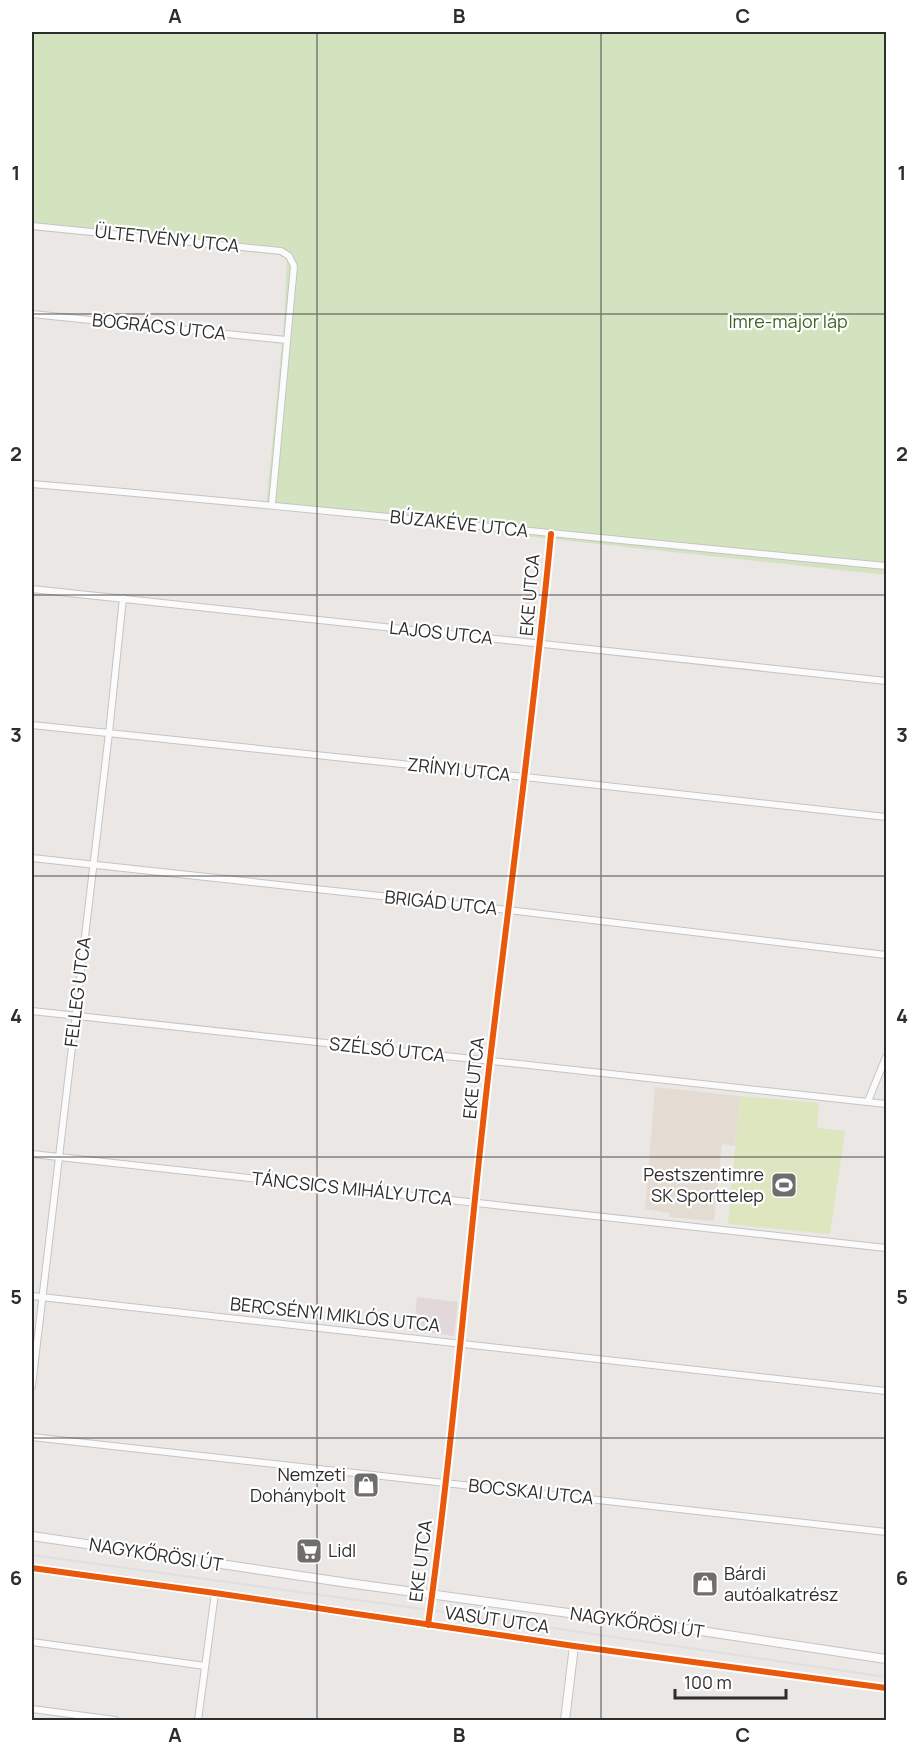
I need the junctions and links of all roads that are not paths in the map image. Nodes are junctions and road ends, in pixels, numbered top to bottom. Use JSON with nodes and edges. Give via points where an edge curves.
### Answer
{"nodes":[{"id":1,"x":32,"y":226,"type":"edge"},
{"id":2,"x":32,"y":314,"type":"edge"},
{"id":3,"x":286,"y":340,"type":"junction"},
{"id":4,"x":32,"y":484,"type":"edge"},
{"id":5,"x":272,"y":504,"type":"junction"},
{"id":6,"x":551,"y":534,"type":"junction"},
{"id":7,"x":886,"y":566,"type":"edge"},
{"id":8,"x":32,"y":589,"type":"edge"},
{"id":9,"x":123,"y":598,"type":"junction"},
{"id":10,"x":541,"y":644,"type":"junction"},
{"id":11,"x":886,"y":681,"type":"edge"},
{"id":12,"x":32,"y":725,"type":"edge"},
{"id":13,"x":109,"y":733,"type":"junction"},
{"id":14,"x":525,"y":777,"type":"junction"},
{"id":15,"x":886,"y":817,"type":"edge"},
{"id":16,"x":32,"y":858,"type":"edge"},
{"id":17,"x":94,"y":864,"type":"junction"},
{"id":18,"x":510,"y":910,"type":"junction"},
{"id":19,"x":886,"y":955,"type":"edge"},
{"id":20,"x":32,"y":1011,"type":"edge"},
{"id":21,"x":75,"y":1016,"type":"junction"},
{"id":22,"x":886,"y":1057,"type":"edge"},
{"id":23,"x":490,"y":1061,"type":"junction"},
{"id":24,"x":868,"y":1101,"type":"junction"},
{"id":25,"x":886,"y":1104,"type":"edge"},
{"id":26,"x":32,"y":1154,"type":"edge"},
{"id":27,"x":58,"y":1157,"type":"junction"},
{"id":28,"x":476,"y":1203,"type":"junction"},
{"id":29,"x":886,"y":1248,"type":"edge"},
{"id":30,"x":32,"y":1296,"type":"edge"},
{"id":31,"x":42,"y":1297,"type":"junction"},
{"id":32,"x":459,"y":1344,"type":"junction"},
{"id":33,"x":32,"y":1386,"type":"edge"},
{"id":34,"x":886,"y":1390,"type":"edge"},
{"id":35,"x":32,"y":1437,"type":"edge"},
{"id":36,"x":446,"y":1483,"type":"junction"},
{"id":37,"x":886,"y":1532,"type":"edge"},
{"id":38,"x":32,"y":1536,"type":"edge"},
{"id":39,"x":32,"y":1568,"type":"edge"},
{"id":40,"x":215,"y":1593,"type":"junction"},
{"id":41,"x":432,"y":1595,"type":"junction"},
{"id":42,"x":428,"y":1625,"type":"junction"},
{"id":43,"x":32,"y":1642,"type":"edge"},
{"id":44,"x":574,"y":1646,"type":"junction"},
{"id":45,"x":886,"y":1659,"type":"edge"},
{"id":46,"x":205,"y":1666,"type":"junction"},
{"id":47,"x":886,"y":1688,"type":"edge"},
{"id":48,"x":32,"y":1709,"type":"edge"},
{"id":49,"x":115,"y":1720,"type":"edge"},
{"id":50,"x":198,"y":1720,"type":"edge"},
{"id":51,"x":565,"y":1720,"type":"edge"}],
"edges":[{"from":1,"to":3,"type":"street","name":"ÜLTETVÉNY UTCA","via":[[281,251],[294,266]]},
{"from":2,"to":3,"type":"street","name":"BOGRÁCS UTCA"},
{"from":3,"to":5,"type":"street"},
{"from":4,"to":5,"type":"street","name":"BÚZAKÉVE UTCA"},
{"from":5,"to":6,"type":"street","name":"BÚZAKÉVE UTCA"},
{"from":6,"to":7,"type":"street","name":"BÚZAKÉVE UTCA"},
{"from":6,"to":10,"type":"street","name":"EKE UTCA"},
{"from":8,"to":9,"type":"street","name":"LAJOS UTCA"},
{"from":9,"to":10,"type":"street","name":"LAJOS UTCA"},
{"from":9,"to":13,"type":"street","name":"FELLEG UTCA"},
{"from":10,"to":11,"type":"street","name":"LAJOS UTCA"},
{"from":10,"to":14,"type":"street","name":"EKE UTCA"},
{"from":12,"to":13,"type":"street","name":"ZRÍNYI UTCA"},
{"from":13,"to":14,"type":"street","name":"ZRÍNYI UTCA"},
{"from":13,"to":17,"type":"street","name":"FELLEG UTCA"},
{"from":14,"to":15,"type":"street","name":"ZRÍNYI UTCA"},
{"from":14,"to":18,"type":"street","name":"EKE UTCA"},
{"from":16,"to":17,"type":"street","name":"BRIGÁD UTCA"},
{"from":17,"to":18,"type":"street","name":"BRIGÁD UTCA"},
{"from":17,"to":21,"type":"street","name":"FELLEG UTCA"},
{"from":18,"to":19,"type":"street","name":"BRIGÁD UTCA"},
{"from":18,"to":23,"type":"street","name":"EKE UTCA"},
{"from":20,"to":21,"type":"street","name":"SZÉLSŐ UTCA"},
{"from":21,"to":23,"type":"street","name":"SZÉLSŐ UTCA"},
{"from":21,"to":27,"type":"street","name":"FELLEG UTCA"},
{"from":22,"to":24,"type":"street"},
{"from":23,"to":24,"type":"street","name":"SZÉLSŐ UTCA"},
{"from":23,"to":28,"type":"street","name":"EKE UTCA"},
{"from":24,"to":25,"type":"street","name":"SZÉLSŐ UTCA"},
{"from":26,"to":27,"type":"street","name":"TÁNCSICS MIHÁLY UTCA"},
{"from":27,"to":28,"type":"street","name":"TÁNCSICS MIHÁLY UTCA"},
{"from":27,"to":31,"type":"street","name":"FELLEG UTCA"},
{"from":28,"to":29,"type":"street","name":"TÁNCSICS MIHÁLY UTCA"},
{"from":28,"to":32,"type":"street","name":"EKE UTCA"},
{"from":30,"to":31,"type":"street","name":"BERCSÉNYI MIKLÓS UTCA"},
{"from":31,"to":32,"type":"street","name":"BERCSÉNYI MIKLÓS UTCA"},
{"from":31,"to":33,"type":"street","name":"FELLEG UTCA"},
{"from":32,"to":34,"type":"street","name":"BERCSÉNYI MIKLÓS UTCA"},
{"from":32,"to":36,"type":"street","name":"EKE UTCA"},
{"from":35,"to":36,"type":"street","name":"BOCSKAI UTCA"},
{"from":36,"to":37,"type":"street","name":"BOCSKAI UTCA"},
{"from":36,"to":41,"type":"street","name":"EKE UTCA"},
{"from":38,"to":41,"type":"main road","name":"NAGYKŐRÖSI ÚT"},
{"from":39,"to":40,"type":"street","name":"VASÚT UTCA"},
{"from":40,"to":42,"type":"street","name":"VASÚT UTCA"},
{"from":40,"to":46,"type":"street"},
{"from":41,"to":42,"type":"street","name":"EKE UTCA"},
{"from":41,"to":45,"type":"main road","name":"NAGYKŐRÖSI ÚT"},
{"from":42,"to":44,"type":"street","name":"VASÚT UTCA"},
{"from":43,"to":46,"type":"street"},
{"from":44,"to":47,"type":"street","name":"VASÚT UTCA"},
{"from":44,"to":51,"type":"street"},
{"from":46,"to":50,"type":"street"},
{"from":48,"to":49,"type":"street"}]}
